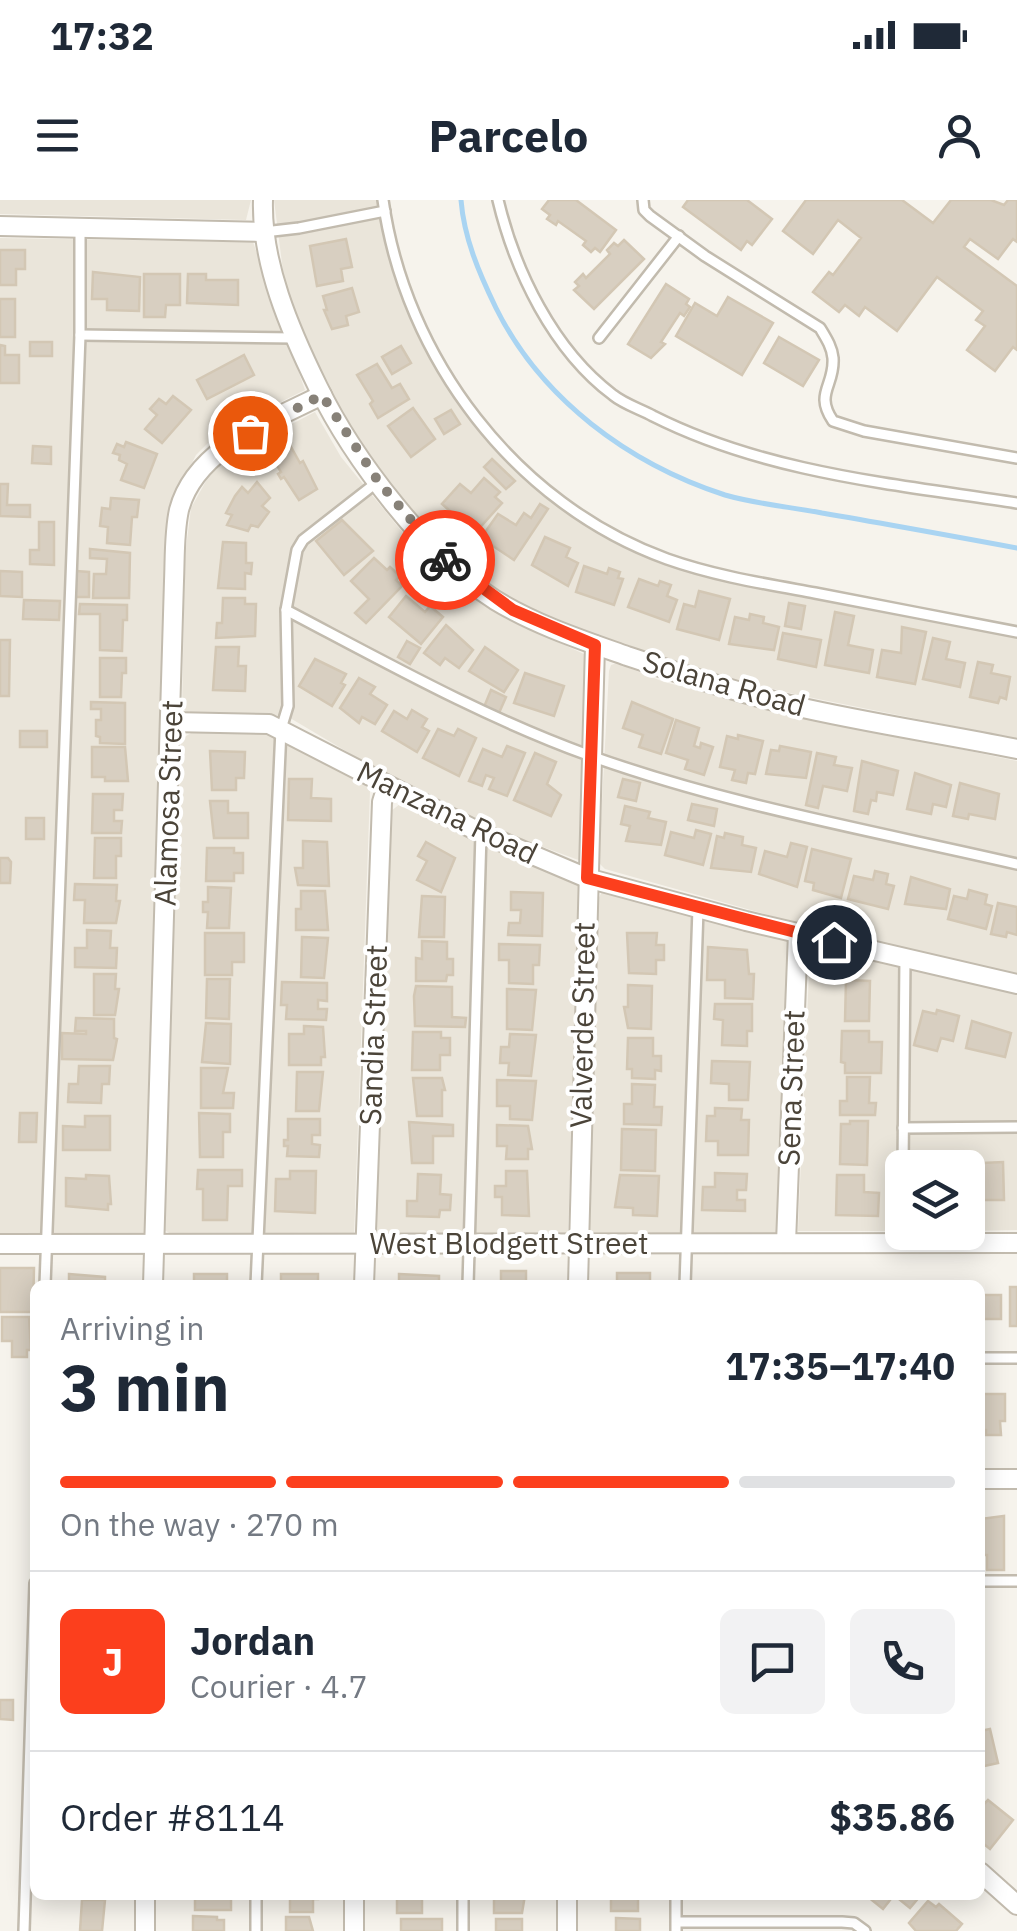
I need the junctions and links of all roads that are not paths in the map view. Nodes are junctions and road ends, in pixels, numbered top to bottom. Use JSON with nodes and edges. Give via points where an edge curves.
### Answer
{"nodes":[{"id":1,"x":263,"y":200,"type":"edge"},
{"id":2,"x":498,"y":200,"type":"edge"},
{"id":3,"x":643,"y":200,"type":"edge"},
{"id":4,"x":384,"y":205,"type":"edge"},
{"id":5,"x":0,"y":226,"type":"edge"},
{"id":6,"x":80,"y":226,"type":"junction"},
{"id":7,"x":262,"y":232,"type":"junction"},
{"id":8,"x":678,"y":236,"type":"junction"},
{"id":9,"x":80,"y":334,"type":"junction"},
{"id":10,"x":295,"y":338,"type":"junction"},
{"id":11,"x":599,"y":338,"type":"dead end"},
{"id":12,"x":322,"y":395,"type":"junction"},
{"id":13,"x":1017,"y":458,"type":"edge"},
{"id":14,"x":378,"y":481,"type":"junction"},
{"id":15,"x":1017,"y":503,"type":"edge"},
{"id":16,"x":286,"y":610,"type":"junction"},
{"id":17,"x":1017,"y":632,"type":"edge"},
{"id":18,"x":595,"y":645,"type":"junction"},
{"id":19,"x":171,"y":722,"type":"junction"},
{"id":20,"x":281,"y":729,"type":"junction"},
{"id":21,"x":1017,"y":749,"type":"edge"},
{"id":22,"x":590,"y":756,"type":"junction"},
{"id":23,"x":388,"y":786,"type":"junction"},
{"id":24,"x":481,"y":833,"type":"junction"},
{"id":25,"x":1017,"y":864,"type":"edge"},
{"id":26,"x":587,"y":878,"type":"junction"},
{"id":27,"x":698,"y":908,"type":"junction"},
{"id":28,"x":798,"y":933,"type":"junction"},
{"id":29,"x":906,"y":959,"type":"junction"},
{"id":30,"x":1017,"y":984,"type":"edge"},
{"id":31,"x":903,"y":1128,"type":"junction"},
{"id":32,"x":1017,"y":1128,"type":"edge"},
{"id":33,"x":903,"y":1150,"type":"edge"},
{"id":34,"x":885,"y":1239,"type":"edge"},
{"id":35,"x":985,"y":1241,"type":"edge"},
{"id":36,"x":686,"y":1242,"type":"junction"},
{"id":37,"x":1017,"y":1242,"type":"edge"},
{"id":38,"x":786,"y":1243,"type":"junction"},
{"id":39,"x":0,"y":1244,"type":"edge"},
{"id":40,"x":153,"y":1244,"type":"junction"},
{"id":41,"x":365,"y":1244,"type":"junction"},
{"id":42,"x":468,"y":1244,"type":"junction"},
{"id":43,"x":578,"y":1244,"type":"junction"},
{"id":44,"x":46,"y":1245,"type":"junction"},
{"id":45,"x":257,"y":1245,"type":"junction"},
{"id":46,"x":44,"y":1280,"type":"edge"},
{"id":47,"x":152,"y":1280,"type":"edge"},
{"id":48,"x":256,"y":1280,"type":"edge"},
{"id":49,"x":364,"y":1280,"type":"edge"},
{"id":50,"x":468,"y":1280,"type":"edge"},
{"id":51,"x":578,"y":1280,"type":"edge"},
{"id":52,"x":684,"y":1280,"type":"edge"},
{"id":53,"x":985,"y":1358,"type":"edge"},
{"id":54,"x":1017,"y":1358,"type":"edge"},
{"id":55,"x":985,"y":1479,"type":"edge"},
{"id":56,"x":1017,"y":1479,"type":"edge"},
{"id":57,"x":1017,"y":1581,"type":"edge"},
{"id":58,"x":985,"y":1582,"type":"edge"},
{"id":59,"x":30,"y":1741,"type":"edge"},
{"id":60,"x":985,"y":1876,"type":"edge"},
{"id":61,"x":146,"y":1900,"type":"edge"},
{"id":62,"x":256,"y":1900,"type":"edge"},
{"id":63,"x":354,"y":1900,"type":"edge"},
{"id":64,"x":463,"y":1900,"type":"edge"},
{"id":65,"x":566,"y":1900,"type":"edge"},
{"id":66,"x":676,"y":1900,"type":"edge"},
{"id":67,"x":1017,"y":1905,"type":"edge"},
{"id":68,"x":676,"y":1926,"type":"edge"},
{"id":69,"x":24,"y":1931,"type":"edge"},
{"id":70,"x":145,"y":1931,"type":"edge"},
{"id":71,"x":256,"y":1931,"type":"edge"},
{"id":72,"x":354,"y":1931,"type":"edge"},
{"id":73,"x":462,"y":1931,"type":"edge"},
{"id":74,"x":567,"y":1931,"type":"edge"},
{"id":75,"x":865,"y":1931,"type":"edge"}],
"edges":[{"from":1,"to":7,"type":"street","name":"Solana Road"},
{"from":2,"to":15,"type":"lane","via":[[520,267],[566,350],[614,396],[698,439],[785,465]]},
{"from":3,"to":8,"type":"lane","via":[[644,210]]},
{"from":4,"to":7,"type":"lane"},
{"from":4,"to":17,"type":"lane","via":[[415,315],[465,405],[508,456],[568,506],[687,565]]},
{"from":5,"to":6,"type":"street"},
{"from":6,"to":7,"type":"street"},
{"from":6,"to":9,"type":"lane"},
{"from":7,"to":10,"type":"street","name":"Solana Road"},
{"from":8,"to":11,"type":"lane"},
{"from":8,"to":13,"type":"lane","via":[[820,328],[834,359],[823,398],[833,421]]},
{"from":9,"to":10,"type":"lane"},
{"from":9,"to":44,"type":"lane"},
{"from":10,"to":12,"type":"street","name":"Solana Road"},
{"from":12,"to":14,"type":"street","name":"Solana Road"},
{"from":12,"to":19,"type":"street","name":"Alamosa Street","via":[[232,444],[204,467],[186,494],[176,533]]},
{"from":14,"to":16,"type":"lane","via":[[300,544]]},
{"from":14,"to":18,"type":"street","name":"Solana Road","via":[[432,546],[492,598]]},
{"from":16,"to":20,"type":"lane","via":[[288,706]]},
{"from":16,"to":22,"type":"lane","via":[[466,704]]},
{"from":18,"to":21,"type":"street","name":"Solana Road","via":[[792,706]]},
{"from":18,"to":22,"type":"street","name":"Valverde Street"},
{"from":19,"to":20,"type":"street","name":"Manzana Road"},
{"from":19,"to":40,"type":"street","name":"Alamosa Street"},
{"from":20,"to":23,"type":"street","name":"Manzana Road"},
{"from":20,"to":45,"type":"lane"},
{"from":22,"to":25,"type":"lane","via":[[718,796]]},
{"from":22,"to":26,"type":"street","name":"Valverde Street"},
{"from":23,"to":24,"type":"street","name":"Manzana Road"},
{"from":23,"to":41,"type":"street","name":"Sandia Street","via":[[382,802]]},
{"from":24,"to":26,"type":"street","name":"Manzana Road"},
{"from":24,"to":42,"type":"lane"},
{"from":26,"to":27,"type":"street","name":"Manzana Road"},
{"from":26,"to":43,"type":"street","name":"Valverde Street"},
{"from":27,"to":28,"type":"street","name":"Manzana Road"},
{"from":27,"to":36,"type":"lane"},
{"from":28,"to":29,"type":"street","name":"Manzana Road"},
{"from":28,"to":38,"type":"street","name":"Sena Street"},
{"from":29,"to":30,"type":"street","name":"Manzana Road"},
{"from":29,"to":31,"type":"lane"},
{"from":31,"to":32,"type":"lane"},
{"from":31,"to":33,"type":"lane"},
{"from":34,"to":38,"type":"street","name":"West Blodgett Street"},
{"from":35,"to":37,"type":"street","name":"West Blodgett Street"},
{"from":36,"to":38,"type":"street","name":"West Blodgett Street"},
{"from":36,"to":43,"type":"street","name":"West Blodgett Street"},
{"from":36,"to":52,"type":"lane"},
{"from":39,"to":44,"type":"street","name":"West Blodgett Street"},
{"from":40,"to":44,"type":"street","name":"West Blodgett Street"},
{"from":40,"to":45,"type":"street","name":"West Blodgett Street"},
{"from":40,"to":47,"type":"street","name":"Alamosa Street"},
{"from":41,"to":42,"type":"street","name":"West Blodgett Street"},
{"from":41,"to":45,"type":"street","name":"West Blodgett Street"},
{"from":41,"to":49,"type":"street","name":"Sandia Street"},
{"from":42,"to":43,"type":"street","name":"West Blodgett Street"},
{"from":42,"to":50,"type":"lane"},
{"from":43,"to":51,"type":"street","name":"Valverde Street"},
{"from":44,"to":46,"type":"lane"},
{"from":45,"to":48,"type":"lane"},
{"from":53,"to":54,"type":"lane"},
{"from":55,"to":56,"type":"street"},
{"from":57,"to":58,"type":"lane"},
{"from":59,"to":69,"type":"lane"},
{"from":60,"to":67,"type":"street"},
{"from":61,"to":70,"type":"street"},
{"from":62,"to":71,"type":"lane"},
{"from":63,"to":72,"type":"street"},
{"from":64,"to":73,"type":"lane"},
{"from":65,"to":74,"type":"street"},
{"from":66,"to":68,"type":"lane"},
{"from":68,"to":75,"type":"lane","via":[[842,1922]]}]}
